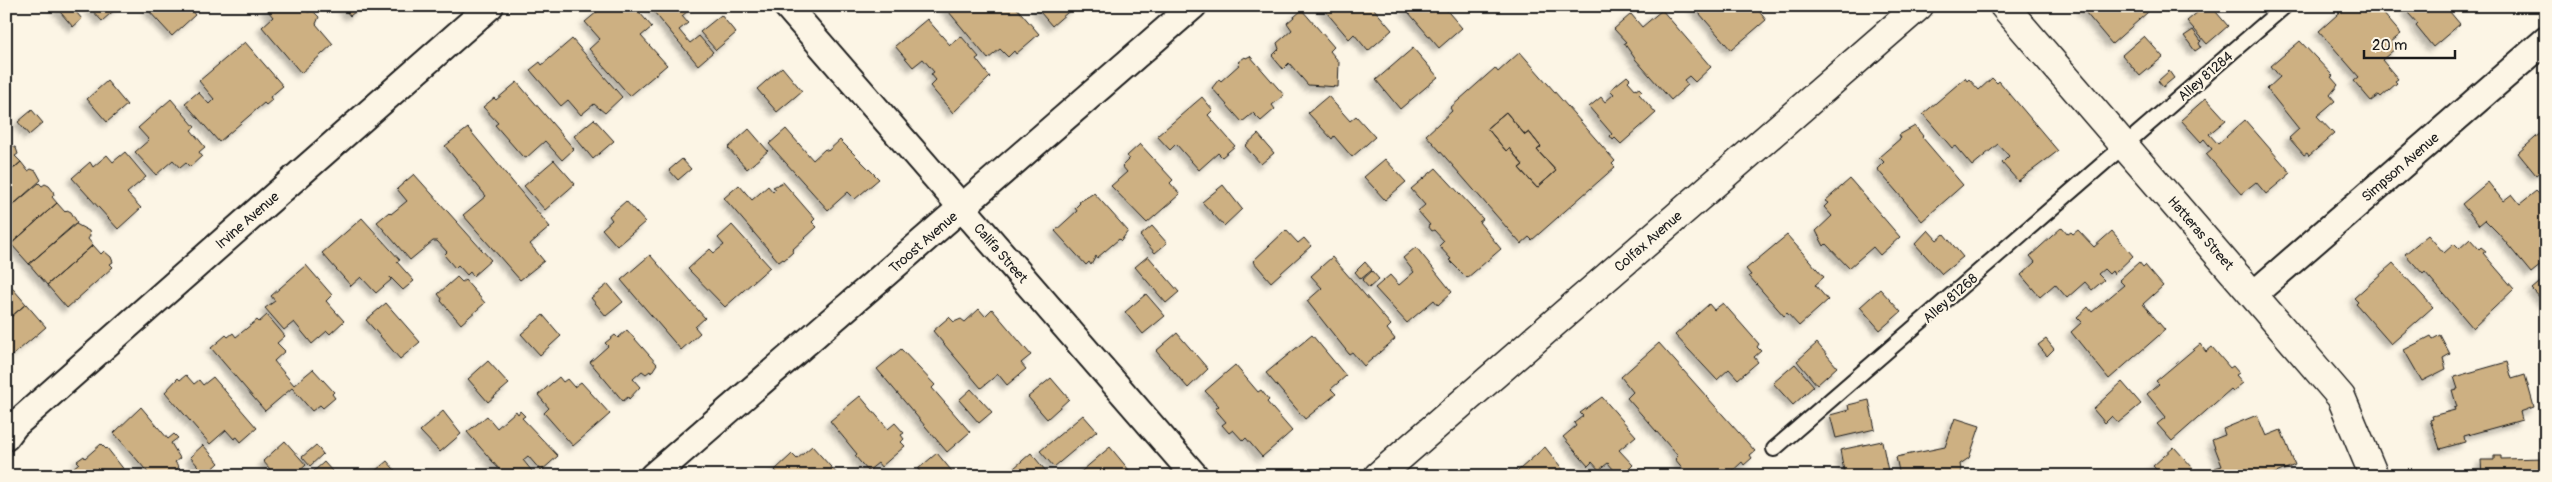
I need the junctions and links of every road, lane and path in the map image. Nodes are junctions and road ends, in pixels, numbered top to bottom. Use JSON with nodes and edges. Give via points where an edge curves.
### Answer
{"nodes":[{"id":1,"x":490,"y":6,"type":"edge"},
{"id":2,"x":787,"y":6,"type":"edge"},
{"id":3,"x":1193,"y":6,"type":"edge"},
{"id":4,"x":1919,"y":6,"type":"edge"},
{"id":5,"x":2004,"y":6,"type":"edge"},
{"id":6,"x":2285,"y":6,"type":"edge"},
{"id":7,"x":2546,"y":40,"type":"edge"},
{"id":8,"x":2126,"y":146,"type":"junction"},
{"id":9,"x":962,"y":208,"type":"junction"},
{"id":10,"x":2254,"y":294,"type":"junction"},
{"id":11,"x":6,"y":437,"type":"edge"},
{"id":12,"x":1774,"y":449,"type":"dead end"},
{"id":13,"x":653,"y":476,"type":"edge"},
{"id":14,"x":1195,"y":476,"type":"edge"},
{"id":15,"x":1378,"y":476,"type":"edge"},
{"id":16,"x":2374,"y":476,"type":"edge"}],
"edges":[{"from":1,"to":11,"type":"street","name":"Irvine Avenue","via":[[15,425]]},
{"from":2,"to":9,"type":"street","name":"Califa Street"},
{"from":3,"to":9,"type":"street","name":"Troost Avenue"},
{"from":4,"to":15,"type":"main road","name":"Colfax Avenue"},
{"from":5,"to":8,"type":"main road","name":"Hatteras Street"},
{"from":6,"to":8,"type":"lane","name":"Alley 81284"},
{"from":7,"to":10,"type":"street","name":"Simpson Avenue"},
{"from":8,"to":10,"type":"main road","name":"Hatteras Street"},
{"from":8,"to":12,"type":"lane","name":"Alley 81268"},
{"from":9,"to":13,"type":"street","name":"Troost Avenue"},
{"from":9,"to":14,"type":"street","name":"Califa Street"},
{"from":10,"to":16,"type":"main road","name":"Hatteras Street","via":[[2341,397]]}]}
